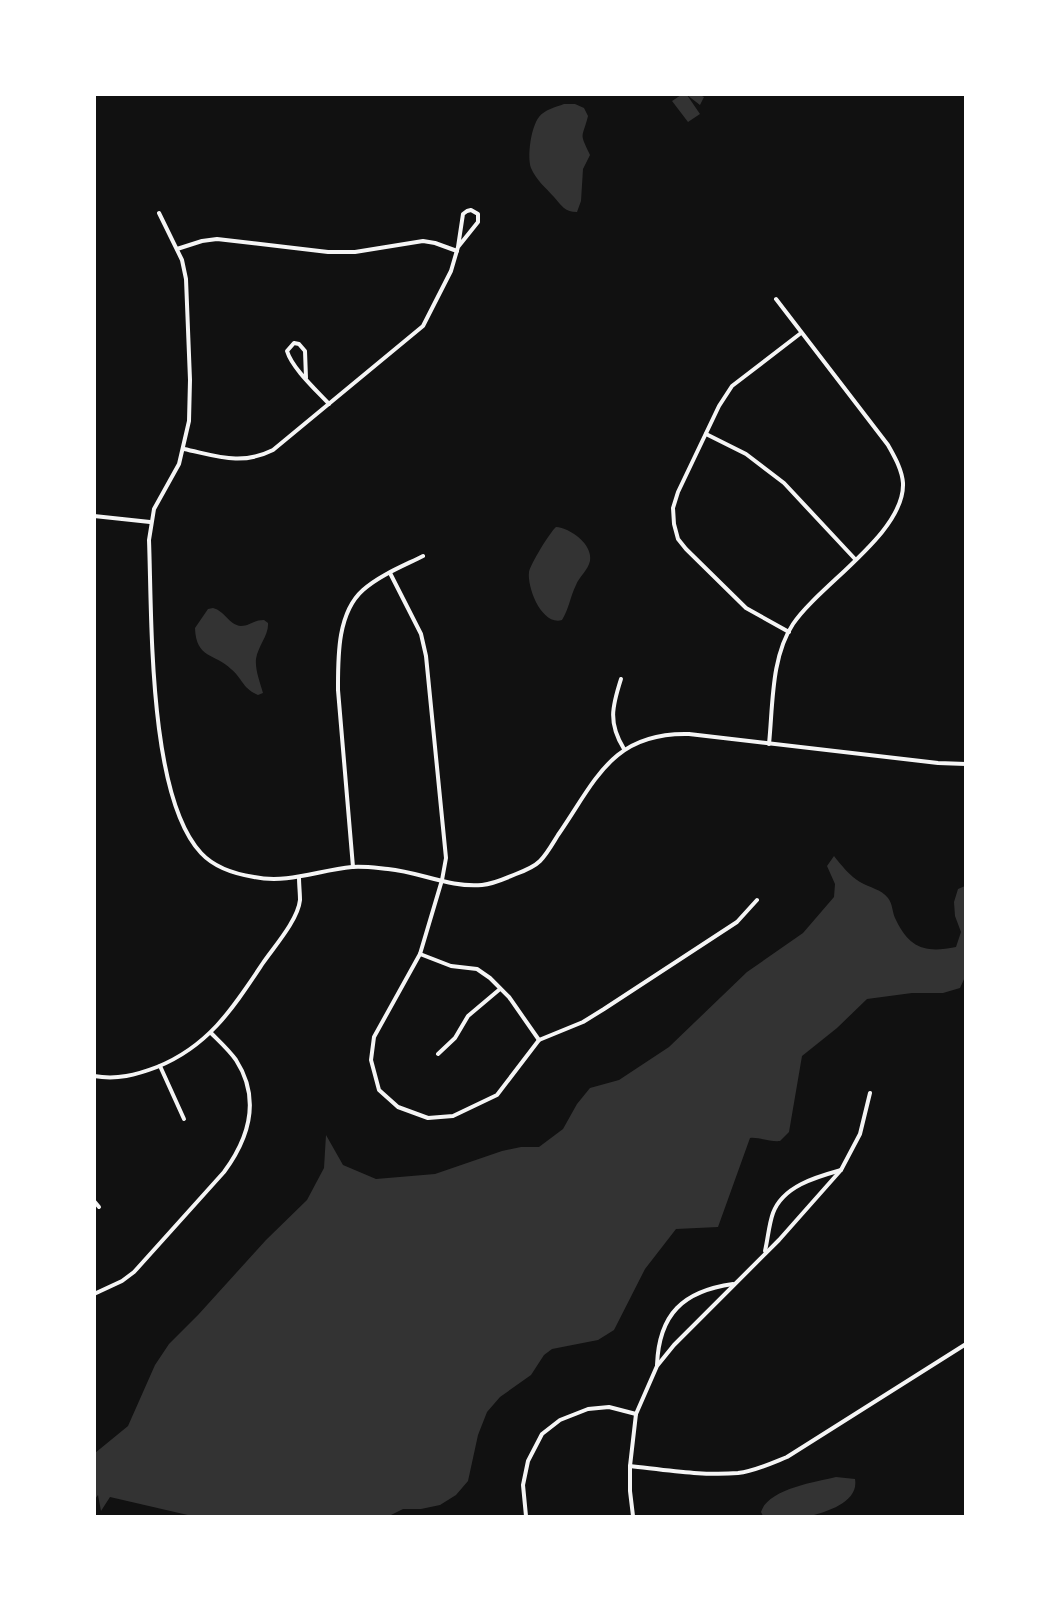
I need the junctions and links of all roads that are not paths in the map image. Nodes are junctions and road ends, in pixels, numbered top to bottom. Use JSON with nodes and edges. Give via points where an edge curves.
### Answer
{"nodes":[{"id":1,"x":159,"y":213,"type":"dead end"},
{"id":2,"x":177,"y":249,"type":"junction"},
{"id":3,"x":458,"y":249,"type":"junction"},
{"id":4,"x":776,"y":299,"type":"dead end"},
{"id":5,"x":801,"y":333,"type":"junction"},
{"id":6,"x":306,"y":378,"type":"junction"},
{"id":7,"x":329,"y":404,"type":"junction"},
{"id":8,"x":706,"y":434,"type":"junction"},
{"id":9,"x":184,"y":449,"type":"junction"},
{"id":10,"x":94,"y":516,"type":"edge"},
{"id":11,"x":150,"y":522,"type":"junction"},
{"id":12,"x":423,"y":556,"type":"dead end"},
{"id":13,"x":855,"y":559,"type":"junction"},
{"id":14,"x":390,"y":573,"type":"junction"},
{"id":15,"x":789,"y":632,"type":"junction"},
{"id":16,"x":621,"y":679,"type":"dead end"},
{"id":17,"x":769,"y":744,"type":"junction"},
{"id":18,"x":624,"y":749,"type":"junction"},
{"id":19,"x":966,"y":764,"type":"edge"},
{"id":20,"x":353,"y":867,"type":"junction"},
{"id":21,"x":298,"y":878,"type":"junction"},
{"id":22,"x":442,"y":880,"type":"junction"},
{"id":23,"x":758,"y":900,"type":"dead end"},
{"id":24,"x":420,"y":954,"type":"junction"},
{"id":25,"x":500,"y":989,"type":"junction"},
{"id":26,"x":211,"y":1033,"type":"junction"},
{"id":27,"x":539,"y":1040,"type":"junction"},
{"id":28,"x":438,"y":1054,"type":"dead end"},
{"id":29,"x":160,"y":1066,"type":"junction"},
{"id":30,"x":94,"y":1076,"type":"edge"},
{"id":31,"x":870,"y":1093,"type":"dead end"},
{"id":32,"x":184,"y":1119,"type":"dead end"},
{"id":33,"x":841,"y":1170,"type":"junction"},
{"id":34,"x":94,"y":1201,"type":"edge"},
{"id":35,"x":99,"y":1207,"type":"dead end"},
{"id":36,"x":765,"y":1251,"type":"junction"},
{"id":37,"x":734,"y":1284,"type":"junction"},
{"id":38,"x":94,"y":1294,"type":"edge"},
{"id":39,"x":966,"y":1344,"type":"edge"},
{"id":40,"x":657,"y":1366,"type":"junction"},
{"id":41,"x":636,"y":1414,"type":"junction"},
{"id":42,"x":630,"y":1466,"type":"junction"},
{"id":43,"x":526,"y":1516,"type":"edge"},
{"id":44,"x":633,"y":1516,"type":"edge"}],
"edges":[{"from":1,"to":2,"type":"street"},
{"from":2,"to":3,"type":"street","via":[[218,239],[328,252],[355,252],[423,241]]},
{"from":2,"to":9,"type":"street","via":[[188,295],[189,421]]},
{"from":3,"to":3,"type":"street","via":[[478,222],[475,212],[463,214]]},
{"from":3,"to":7,"type":"street","via":[[423,326]]},
{"from":4,"to":5,"type":"street"},
{"from":5,"to":8,"type":"street","via":[[732,386]]},
{"from":5,"to":13,"type":"street","via":[[888,445],[903,481],[896,511],[881,534]]},
{"from":6,"to":6,"type":"street","via":[[305,351],[294,343],[287,351],[289,357]]},
{"from":6,"to":7,"type":"street"},
{"from":7,"to":9,"type":"street","via":[[264,454],[237,460]]},
{"from":8,"to":13,"type":"street","via":[[746,453],[784,483]]},
{"from":8,"to":15,"type":"street","via":[[675,500],[678,539],[746,608]]},
{"from":9,"to":11,"type":"street"},
{"from":10,"to":11,"type":"street"},
{"from":11,"to":21,"type":"street","via":[[160,730],[164,764],[183,823],[202,854],[231,871],[255,878]]},
{"from":12,"to":14,"type":"street"},
{"from":13,"to":15,"type":"street"},
{"from":14,"to":20,"type":"street","via":[[354,600],[341,638],[338,690]]},
{"from":14,"to":22,"type":"street","via":[[421,634],[426,656],[446,858]]},
{"from":15,"to":17,"type":"street","via":[[777,665]]},
{"from":16,"to":18,"type":"street","via":[[612,720]]},
{"from":17,"to":18,"type":"street","via":[[667,734]]},
{"from":17,"to":19,"type":"street"},
{"from":18,"to":22,"type":"street","via":[[597,777],[540,861],[482,885]]},
{"from":20,"to":21,"type":"street"},
{"from":20,"to":22,"type":"street","via":[[392,869]]},
{"from":21,"to":26,"type":"street","via":[[300,902],[291,922],[230,1012]]},
{"from":22,"to":24,"type":"street"},
{"from":23,"to":27,"type":"street","via":[[737,922],[604,1009]]},
{"from":24,"to":25,"type":"street","via":[[451,966],[477,969]]},
{"from":24,"to":27,"type":"street","via":[[374,1037],[371,1060],[379,1090],[398,1107],[428,1118],[462,1112],[497,1095]]},
{"from":25,"to":27,"type":"street"},
{"from":25,"to":28,"type":"street","via":[[468,1016],[456,1038]]},
{"from":26,"to":29,"type":"street"},
{"from":26,"to":38,"type":"street","via":[[237,1061],[246,1081],[249,1122],[245,1140],[224,1172],[134,1272]]},
{"from":29,"to":30,"type":"street","via":[[125,1077]]},
{"from":29,"to":32,"type":"street"},
{"from":31,"to":33,"type":"street","via":[[860,1134]]},
{"from":33,"to":36,"type":"street"},
{"from":33,"to":36,"type":"street","via":[[802,1183],[786,1195],[774,1211]]},
{"from":34,"to":35,"type":"street"},
{"from":36,"to":37,"type":"street"},
{"from":37,"to":40,"type":"street"},
{"from":37,"to":40,"type":"street","via":[[711,1287],[676,1308],[664,1327]]},
{"from":39,"to":42,"type":"street","via":[[787,1457],[762,1467],[739,1473],[703,1473]]},
{"from":40,"to":41,"type":"street"},
{"from":41,"to":42,"type":"street"},
{"from":41,"to":43,"type":"street","via":[[609,1407],[588,1409],[560,1420],[542,1434],[526,1469]]},
{"from":42,"to":44,"type":"street"}]}
